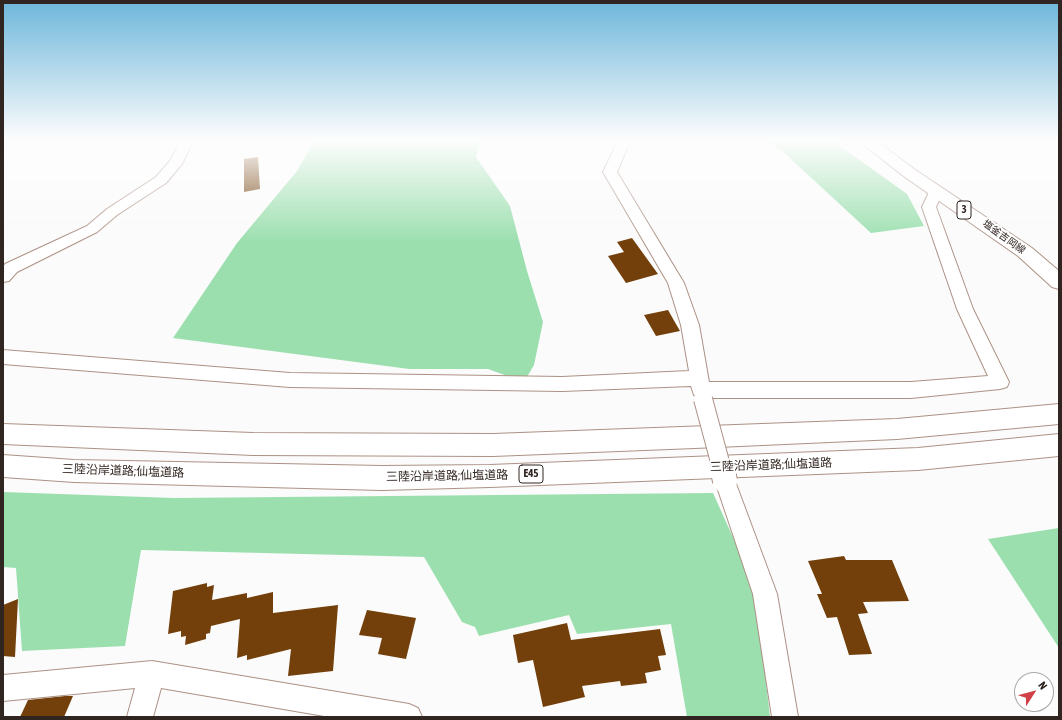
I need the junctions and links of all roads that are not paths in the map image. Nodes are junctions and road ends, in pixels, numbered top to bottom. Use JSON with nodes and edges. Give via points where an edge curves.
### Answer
{"nodes":[{"id":1,"x":166,"y":175,"type":"edge"},
{"id":2,"x":612,"y":175,"type":"edge"},
{"id":3,"x":913,"y":175,"type":"edge"},
{"id":4,"x":936,"y":191,"type":"junction"},
{"id":5,"x":3,"y":276,"type":"edge"},
{"id":6,"x":1059,"y":282,"type":"edge"},
{"id":7,"x":3,"y":357,"type":"edge"},
{"id":8,"x":701,"y":389,"type":"junction"},
{"id":9,"x":1059,"y":414,"type":"edge"},
{"id":10,"x":3,"y":419,"type":"edge"},
{"id":11,"x":3,"y":434,"type":"edge"},
{"id":12,"x":253,"y":444,"type":"junction"},
{"id":13,"x":1059,"y":445,"type":"edge"},
{"id":14,"x":3,"y":466,"type":"edge"},
{"id":15,"x":257,"y":474,"type":"junction"},
{"id":16,"x":3,"y":476,"type":"edge"},
{"id":17,"x":152,"y":674,"type":"junction"},
{"id":18,"x":3,"y":688,"type":"edge"},
{"id":19,"x":399,"y":716,"type":"edge"},
{"id":20,"x":140,"y":717,"type":"edge"},
{"id":21,"x":785,"y":717,"type":"edge"}],
"edges":[{"from":1,"to":5,"type":"street","via":[[92,229],[11,268]]},
{"from":2,"to":8,"type":"street","via":[[676,283],[690,325]]},
{"from":3,"to":4,"type":"main road","name":"塩釜吉岡線","number":"3"},
{"from":4,"to":6,"type":"main road","name":"塩釜吉岡線","number":"3","via":[[1025,252]]},
{"from":4,"to":8,"type":"street","via":[[929,207],[965,309],[1000,382],[911,390]]},
{"from":7,"to":8,"type":"street","via":[[290,380]]},
{"from":8,"to":21,"type":"street","bridge":true,"via":[[725,481],[764,594]]},
{"from":9,"to":12,"type":"main road","via":[[897,428],[687,438],[493,445]]},
{"from":10,"to":12,"type":"main road"},
{"from":11,"to":12,"type":"main road"},
{"from":13,"to":15,"type":"main road","name":"三陸沿岸道路;仙塩道路","number":"E45","via":[[918,459],[490,476],[382,478]]},
{"from":14,"to":15,"type":"main road","name":"三陸沿岸道路;仙塩道路","number":"E45"},
{"from":15,"to":16,"type":"main road"},
{"from":17,"to":18,"type":"street"},
{"from":17,"to":19,"type":"street"},
{"from":17,"to":20,"type":"street"}]}
